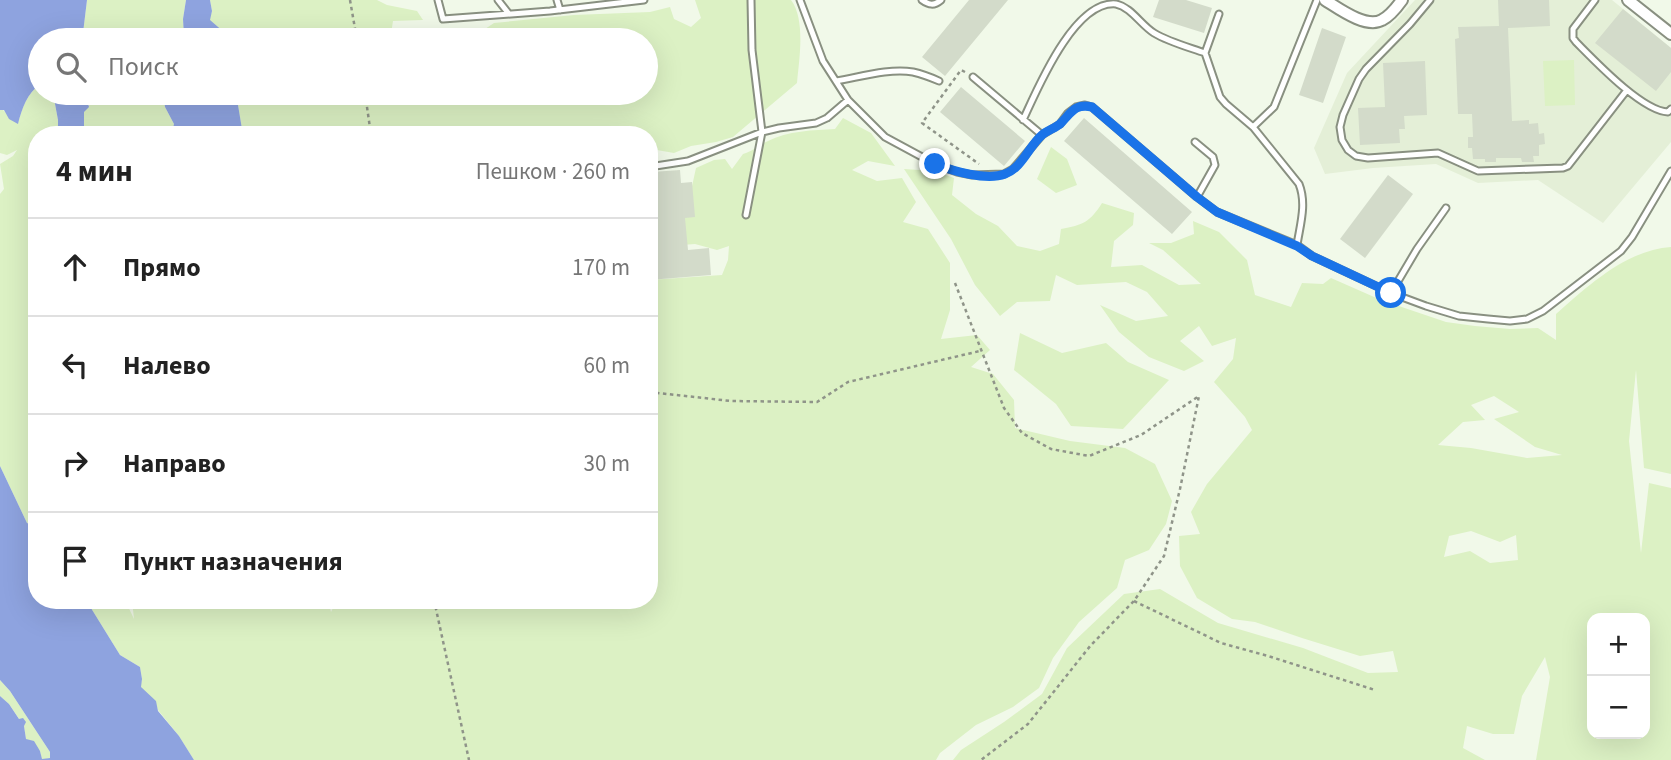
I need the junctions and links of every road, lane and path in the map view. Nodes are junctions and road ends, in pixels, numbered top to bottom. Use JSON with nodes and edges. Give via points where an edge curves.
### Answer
{"nodes":[{"id":1,"x":350,"y":0,"type":"edge"},
{"id":2,"x":438,"y":0,"type":"edge"},
{"id":3,"x":498,"y":0,"type":"edge"},
{"id":4,"x":557,"y":0,"type":"edge"},
{"id":5,"x":644,"y":0,"type":"edge"},
{"id":6,"x":751,"y":0,"type":"edge"},
{"id":7,"x":800,"y":0,"type":"edge"},
{"id":8,"x":922,"y":0,"type":"edge"},
{"id":9,"x":941,"y":0,"type":"edge"},
{"id":10,"x":1317,"y":0,"type":"edge"},
{"id":11,"x":1325,"y":0,"type":"edge"},
{"id":12,"x":1402,"y":0,"type":"edge"},
{"id":13,"x":1430,"y":0,"type":"edge"},
{"id":14,"x":1595,"y":0,"type":"edge"},
{"id":15,"x":1628,"y":0,"type":"edge"},
{"id":16,"x":560,"y":10,"type":"junction"},
{"id":17,"x":509,"y":14,"type":"junction"},
{"id":18,"x":1219,"y":14,"type":"dead end"},
{"id":19,"x":355,"y":28,"type":"edge"},
{"id":20,"x":1671,"y":34,"type":"edge"},
{"id":21,"x":1205,"y":53,"type":"junction"},
{"id":22,"x":974,"y":78,"type":"joint"},
{"id":23,"x":836,"y":81,"type":"junction"},
{"id":24,"x":939,"y":81,"type":"dead end"},
{"id":25,"x":1627,"y":90,"type":"junction"},
{"id":26,"x":848,"y":100,"type":"junction"},
{"id":27,"x":367,"y":105,"type":"edge"},
{"id":28,"x":1671,"y":109,"type":"edge"},
{"id":29,"x":1023,"y":120,"type":"junction"},
{"id":30,"x":370,"y":126,"type":"edge"},
{"id":31,"x":1253,"y":127,"type":"junction"},
{"id":32,"x":762,"y":132,"type":"junction"},
{"id":33,"x":1042,"y":135,"type":"junction"},
{"id":34,"x":1195,"y":142,"type":"dead end"},
{"id":35,"x":658,"y":166,"type":"edge"},
{"id":36,"x":1671,"y":171,"type":"edge"},
{"id":37,"x":995,"y":176,"type":"junction"},
{"id":38,"x":1197,"y":197,"type":"junction"},
{"id":39,"x":1446,"y":208,"type":"dead end"},
{"id":40,"x":746,"y":215,"type":"dead end"},
{"id":41,"x":1297,"y":246,"type":"junction"},
{"id":42,"x":955,"y":284,"type":"dead end"},
{"id":43,"x":1391,"y":293,"type":"junction"},
{"id":44,"x":980,"y":351,"type":"junction"},
{"id":45,"x":658,"y":393,"type":"edge"},
{"id":46,"x":1134,"y":601,"type":"junction"},
{"id":47,"x":436,"y":609,"type":"edge"},
{"id":48,"x":1376,"y":690,"type":"dead end"},
{"id":49,"x":469,"y":760,"type":"edge"},
{"id":50,"x":981,"y":760,"type":"edge"}],
"edges":[{"from":1,"to":19,"type":"path"},
{"from":2,"to":17,"type":"lane","via":[[443,19]]},
{"from":3,"to":17,"type":"lane"},
{"from":4,"to":16,"type":"lane"},
{"from":5,"to":16,"type":"lane"},
{"from":6,"to":32,"type":"lane"},
{"from":7,"to":23,"type":"lane","via":[[823,61]]},
{"from":8,"to":9,"type":"lane","via":[[929,4]]},
{"from":10,"to":31,"type":"lane","via":[[1274,107]]},
{"from":11,"to":12,"type":"street","via":[[1372,23],[1383,20]]},
{"from":13,"to":25,"type":"lane","via":[[1366,69],[1353,91],[1340,127],[1342,140],[1356,156],[1438,153],[1478,172],[1563,168]]},
{"from":14,"to":25,"type":"lane","via":[[1573,29],[1573,38]]},
{"from":15,"to":20,"type":"street"},
{"from":16,"to":17,"type":"lane"},
{"from":18,"to":21,"type":"lane"},
{"from":21,"to":29,"type":"lane","via":[[1153,33],[1118,4],[1104,4],[1073,27]]},
{"from":21,"to":31,"type":"lane","via":[[1220,97]]},
{"from":22,"to":29,"type":"lane"},
{"from":22,"to":37,"type":"path","via":[[961,70],[922,123]]},
{"from":23,"to":24,"type":"lane","via":[[909,71]]},
{"from":23,"to":26,"type":"lane"},
{"from":25,"to":28,"type":"lane","via":[[1661,112]]},
{"from":26,"to":32,"type":"lane","via":[[816,124]]},
{"from":26,"to":37,"type":"lane","via":[[885,138],[935,164],[972,175]]},
{"from":27,"to":30,"type":"path"},
{"from":29,"to":33,"type":"lane"},
{"from":31,"to":41,"type":"lane","via":[[1303,194]]},
{"from":32,"to":35,"type":"lane","via":[[688,161]]},
{"from":32,"to":40,"type":"lane"},
{"from":33,"to":37,"type":"lane","via":[[1013,169]]},
{"from":33,"to":38,"type":"lane","via":[[1076,107],[1092,107]]},
{"from":34,"to":38,"type":"lane","via":[[1213,157],[1215,165]]},
{"from":36,"to":43,"type":"lane","via":[[1621,251],[1527,319],[1459,316]]},
{"from":38,"to":41,"type":"lane","via":[[1217,212]]},
{"from":39,"to":43,"type":"lane"},
{"from":41,"to":43,"type":"lane"},
{"from":42,"to":44,"type":"path"},
{"from":44,"to":45,"type":"path","via":[[848,382],[817,402],[731,401]]},
{"from":44,"to":46,"type":"path","via":[[1004,408],[1022,433],[1051,449],[1089,456],[1141,435],[1199,396],[1164,556]]},
{"from":46,"to":48,"type":"path","via":[[1221,643]]},
{"from":46,"to":50,"type":"path","via":[[1091,645],[1028,724]]},
{"from":47,"to":49,"type":"path"}]}
